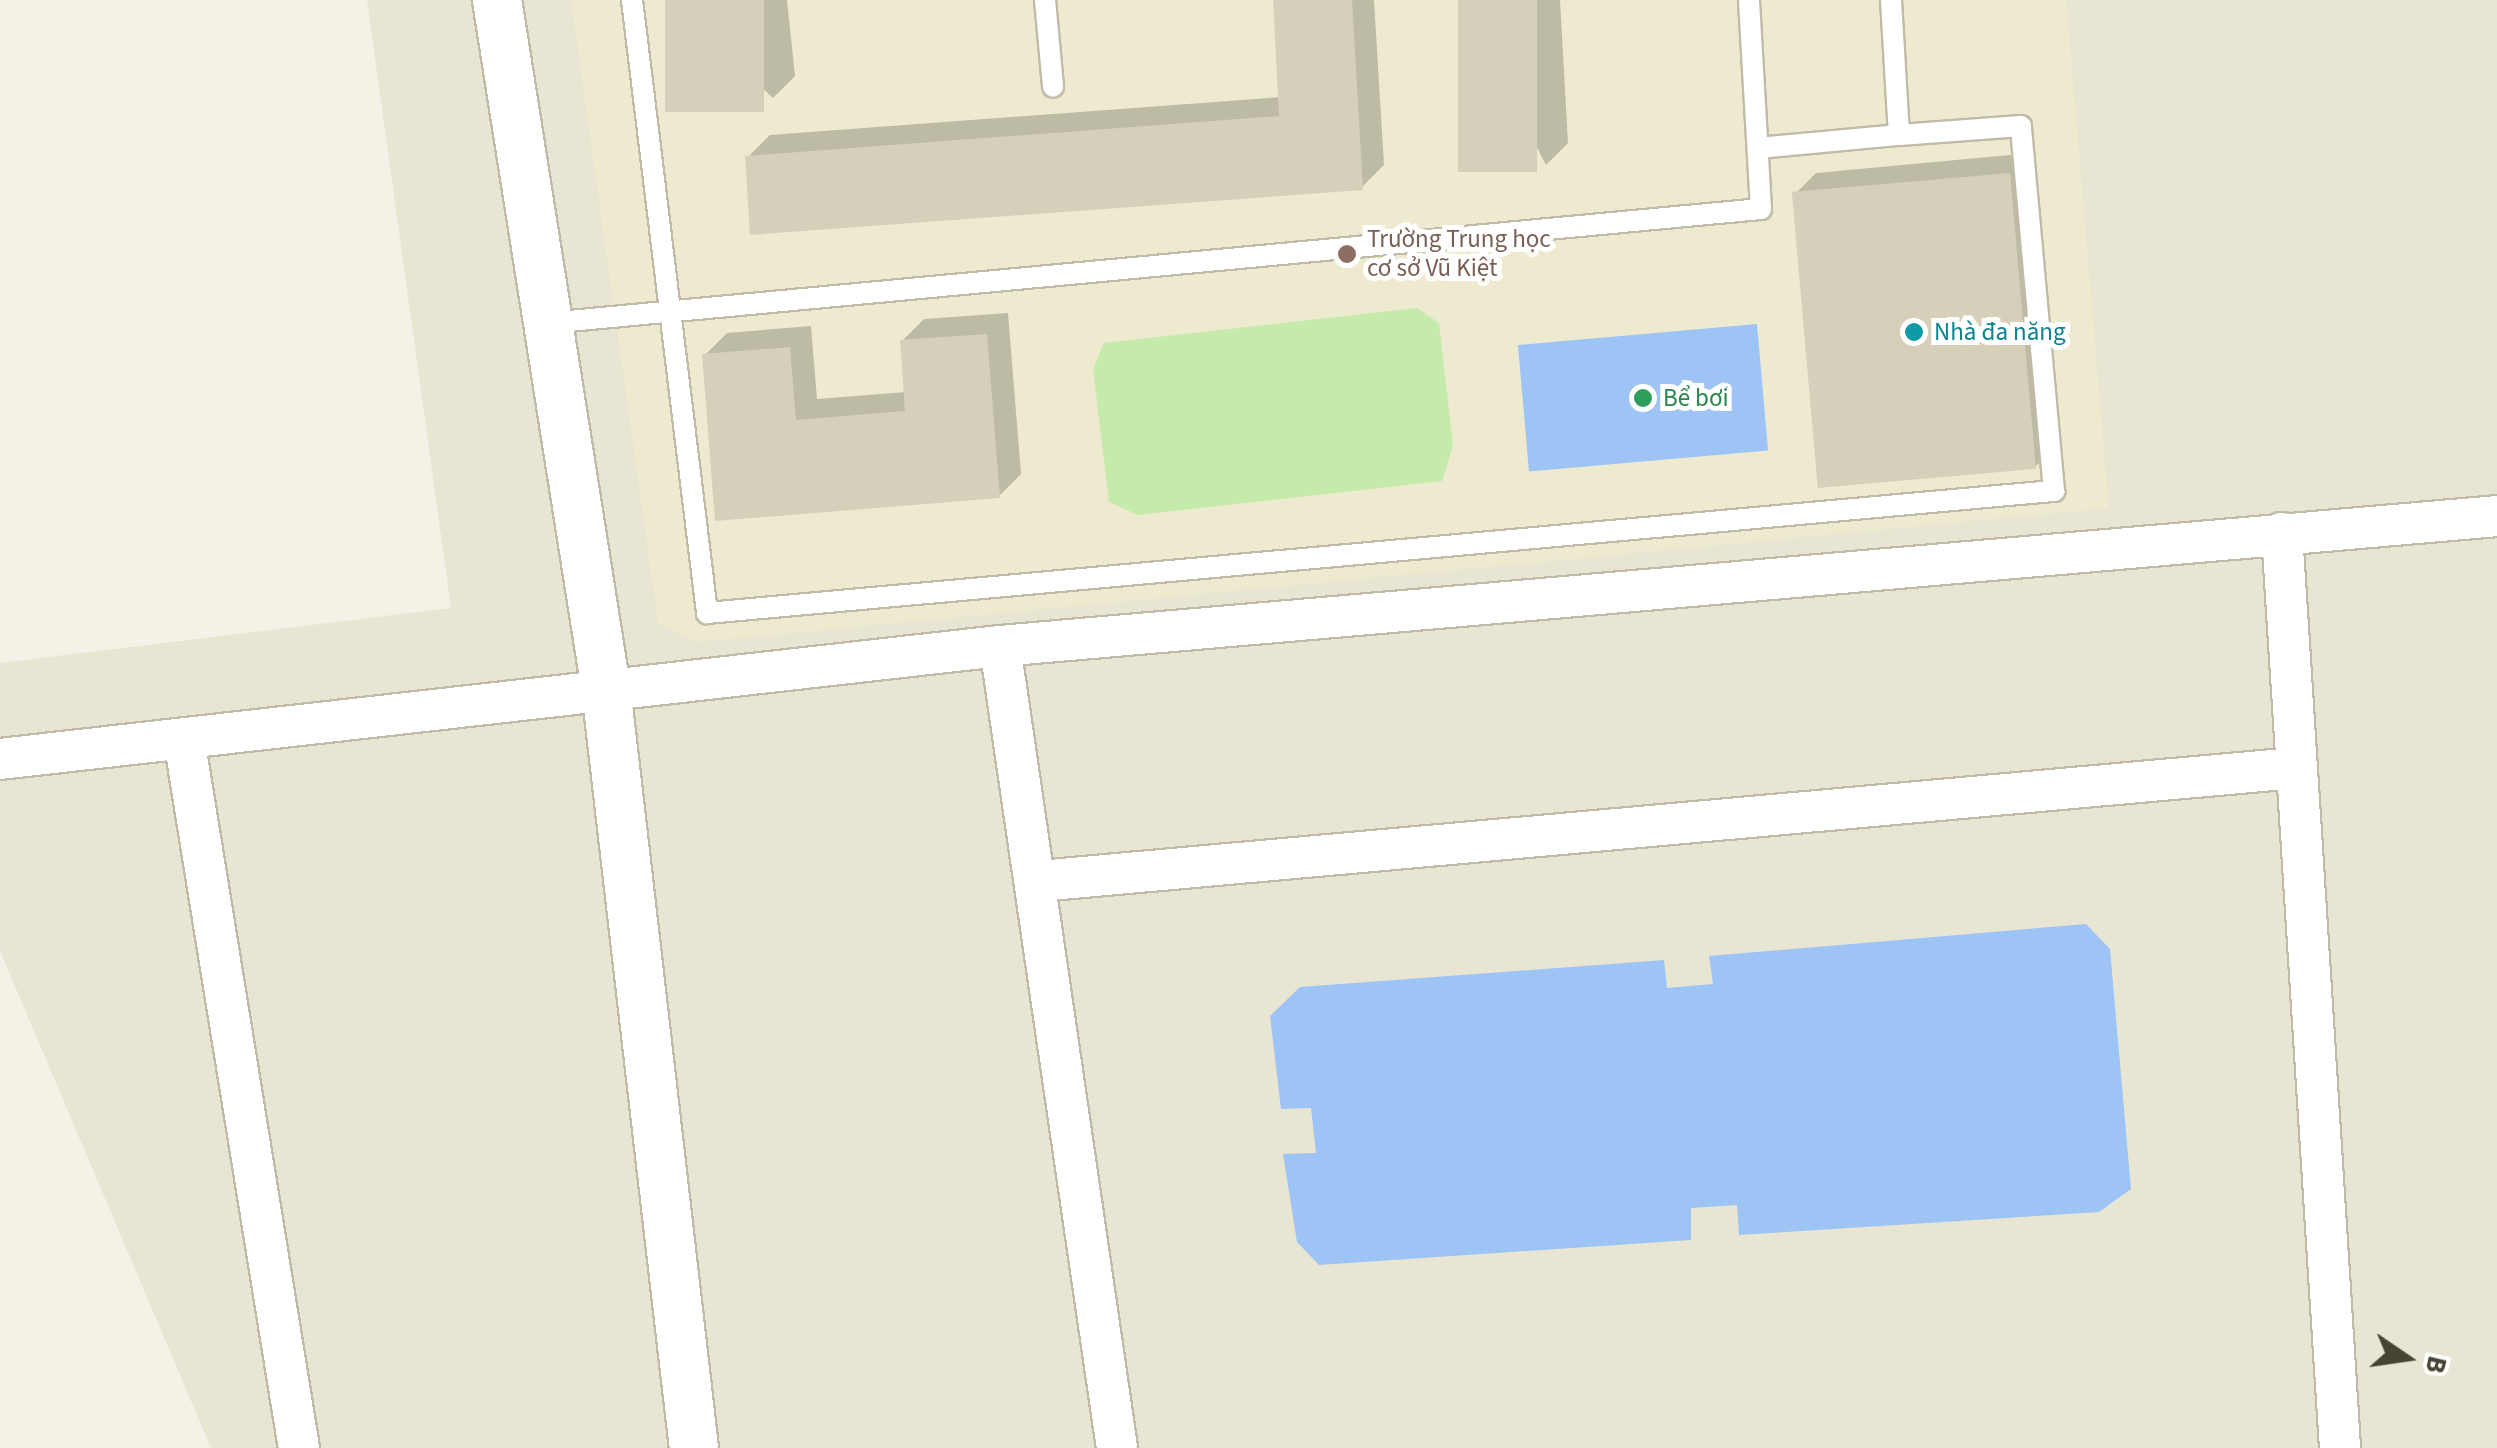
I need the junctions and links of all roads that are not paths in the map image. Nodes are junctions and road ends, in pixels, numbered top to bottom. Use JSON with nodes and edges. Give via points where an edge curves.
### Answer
{"nodes":[{"id":1,"x":497,"y":0,"type":"edge"},
{"id":2,"x":632,"y":0,"type":"edge"},
{"id":3,"x":1045,"y":0,"type":"edge"},
{"id":4,"x":1749,"y":0,"type":"edge"},
{"id":5,"x":1891,"y":0,"type":"edge"},
{"id":6,"x":1054,"y":86,"type":"dead end"},
{"id":7,"x":1899,"y":135,"type":"junction"},
{"id":8,"x":1758,"y":148,"type":"junction"},
{"id":9,"x":674,"y":311,"type":"junction"},
{"id":10,"x":548,"y":323,"type":"junction"},
{"id":11,"x":2497,"y":516,"type":"edge"},
{"id":12,"x":2282,"y":533,"type":"junction"},
{"id":13,"x":1000,"y":646,"type":"junction"},
{"id":14,"x":606,"y":689,"type":"junction"},
{"id":15,"x":184,"y":738,"type":"junction"},
{"id":16,"x":0,"y":758,"type":"edge"},
{"id":17,"x":2294,"y":768,"type":"junction"},
{"id":18,"x":1039,"y":881,"type":"junction"},
{"id":19,"x":299,"y":1448,"type":"edge"},
{"id":20,"x":694,"y":1448,"type":"edge"},
{"id":21,"x":1117,"y":1448,"type":"edge"},
{"id":22,"x":2340,"y":1448,"type":"edge"}],
"edges":[{"from":1,"to":10,"type":"street"},
{"from":2,"to":9,"type":"lane"},
{"from":3,"to":6,"type":"lane"},
{"from":4,"to":8,"type":"lane"},
{"from":5,"to":7,"type":"lane"},
{"from":7,"to":8,"type":"lane"},
{"from":7,"to":9,"type":"lane","via":[[2021,126],[2054,492],[708,613]]},
{"from":8,"to":9,"type":"lane","via":[[1761,209]]},
{"from":9,"to":10,"type":"lane"},
{"from":10,"to":14,"type":"street"},
{"from":11,"to":12,"type":"street"},
{"from":12,"to":13,"type":"street"},
{"from":12,"to":17,"type":"street"},
{"from":13,"to":14,"type":"street"},
{"from":13,"to":18,"type":"street"},
{"from":14,"to":15,"type":"street"},
{"from":14,"to":20,"type":"street"},
{"from":15,"to":16,"type":"street"},
{"from":15,"to":19,"type":"street"},
{"from":17,"to":18,"type":"street"},
{"from":17,"to":22,"type":"street"},
{"from":18,"to":21,"type":"street"}]}
